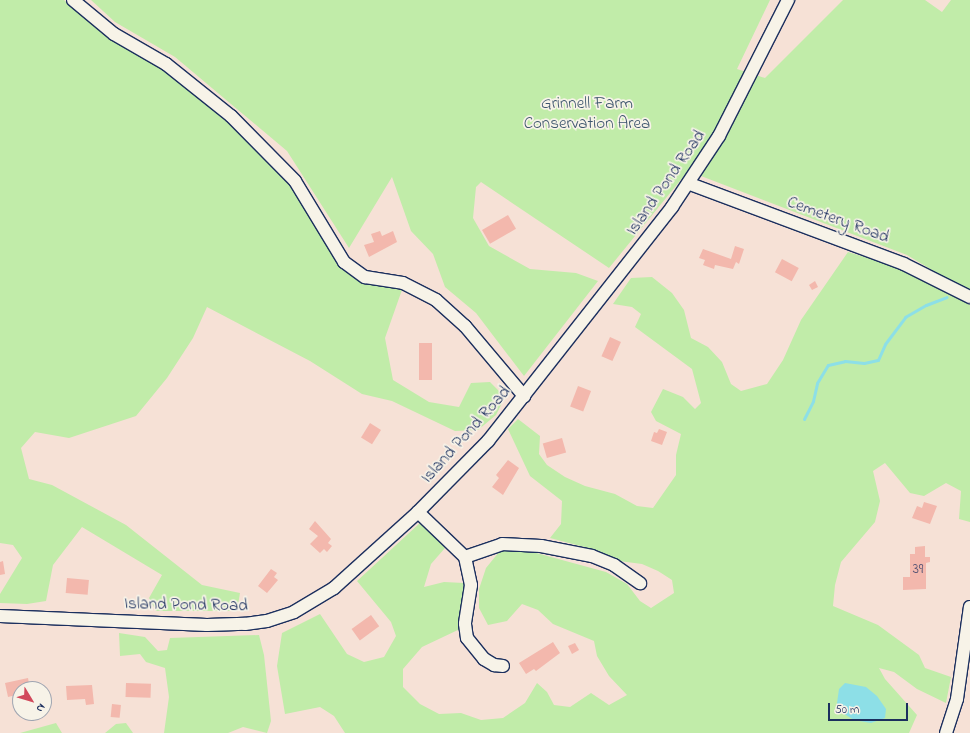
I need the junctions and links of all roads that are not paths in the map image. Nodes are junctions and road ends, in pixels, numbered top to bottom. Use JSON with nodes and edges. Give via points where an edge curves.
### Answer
{"nodes":[{"id":1,"x":73,"y":0,"type":"edge"},
{"id":2,"x":788,"y":0,"type":"edge"},
{"id":3,"x":690,"y":184,"type":"junction"},
{"id":4,"x":970,"y":297,"type":"edge"},
{"id":5,"x":524,"y":396,"type":"junction"},
{"id":6,"x":418,"y":512,"type":"junction"},
{"id":7,"x":466,"y":557,"type":"junction"},
{"id":8,"x":640,"y":583,"type":"dead end"},
{"id":9,"x":970,"y":607,"type":"edge"},
{"id":10,"x":0,"y":616,"type":"edge"},
{"id":11,"x":503,"y":666,"type":"dead end"},
{"id":12,"x":946,"y":733,"type":"edge"}],
"edges":[{"from":1,"to":5,"type":"street","via":[[114,34],[166,64],[231,116],[295,181],[344,262],[365,277],[404,283],[436,300],[465,326]]},
{"from":2,"to":3,"type":"street","name":"Island Pond Road","via":[[738,102]]},
{"from":3,"to":4,"type":"street","name":"Cemetery Road","via":[[904,264]]},
{"from":3,"to":5,"type":"street","name":"Island Pond Road"},
{"from":5,"to":6,"type":"street","name":"Island Pond Road","via":[[470,461]]},
{"from":6,"to":7,"type":"street"},
{"from":6,"to":10,"type":"street","name":"Island Pond Road","via":[[323,596],[294,612],[267,621],[214,626]]},
{"from":7,"to":8,"type":"street","via":[[502,544],[541,546],[592,556],[614,565]]},
{"from":7,"to":11,"type":"street","via":[[471,585],[465,624],[467,638],[484,659],[494,665]]},
{"from":9,"to":12,"type":"street","via":[[957,699]]}]}
